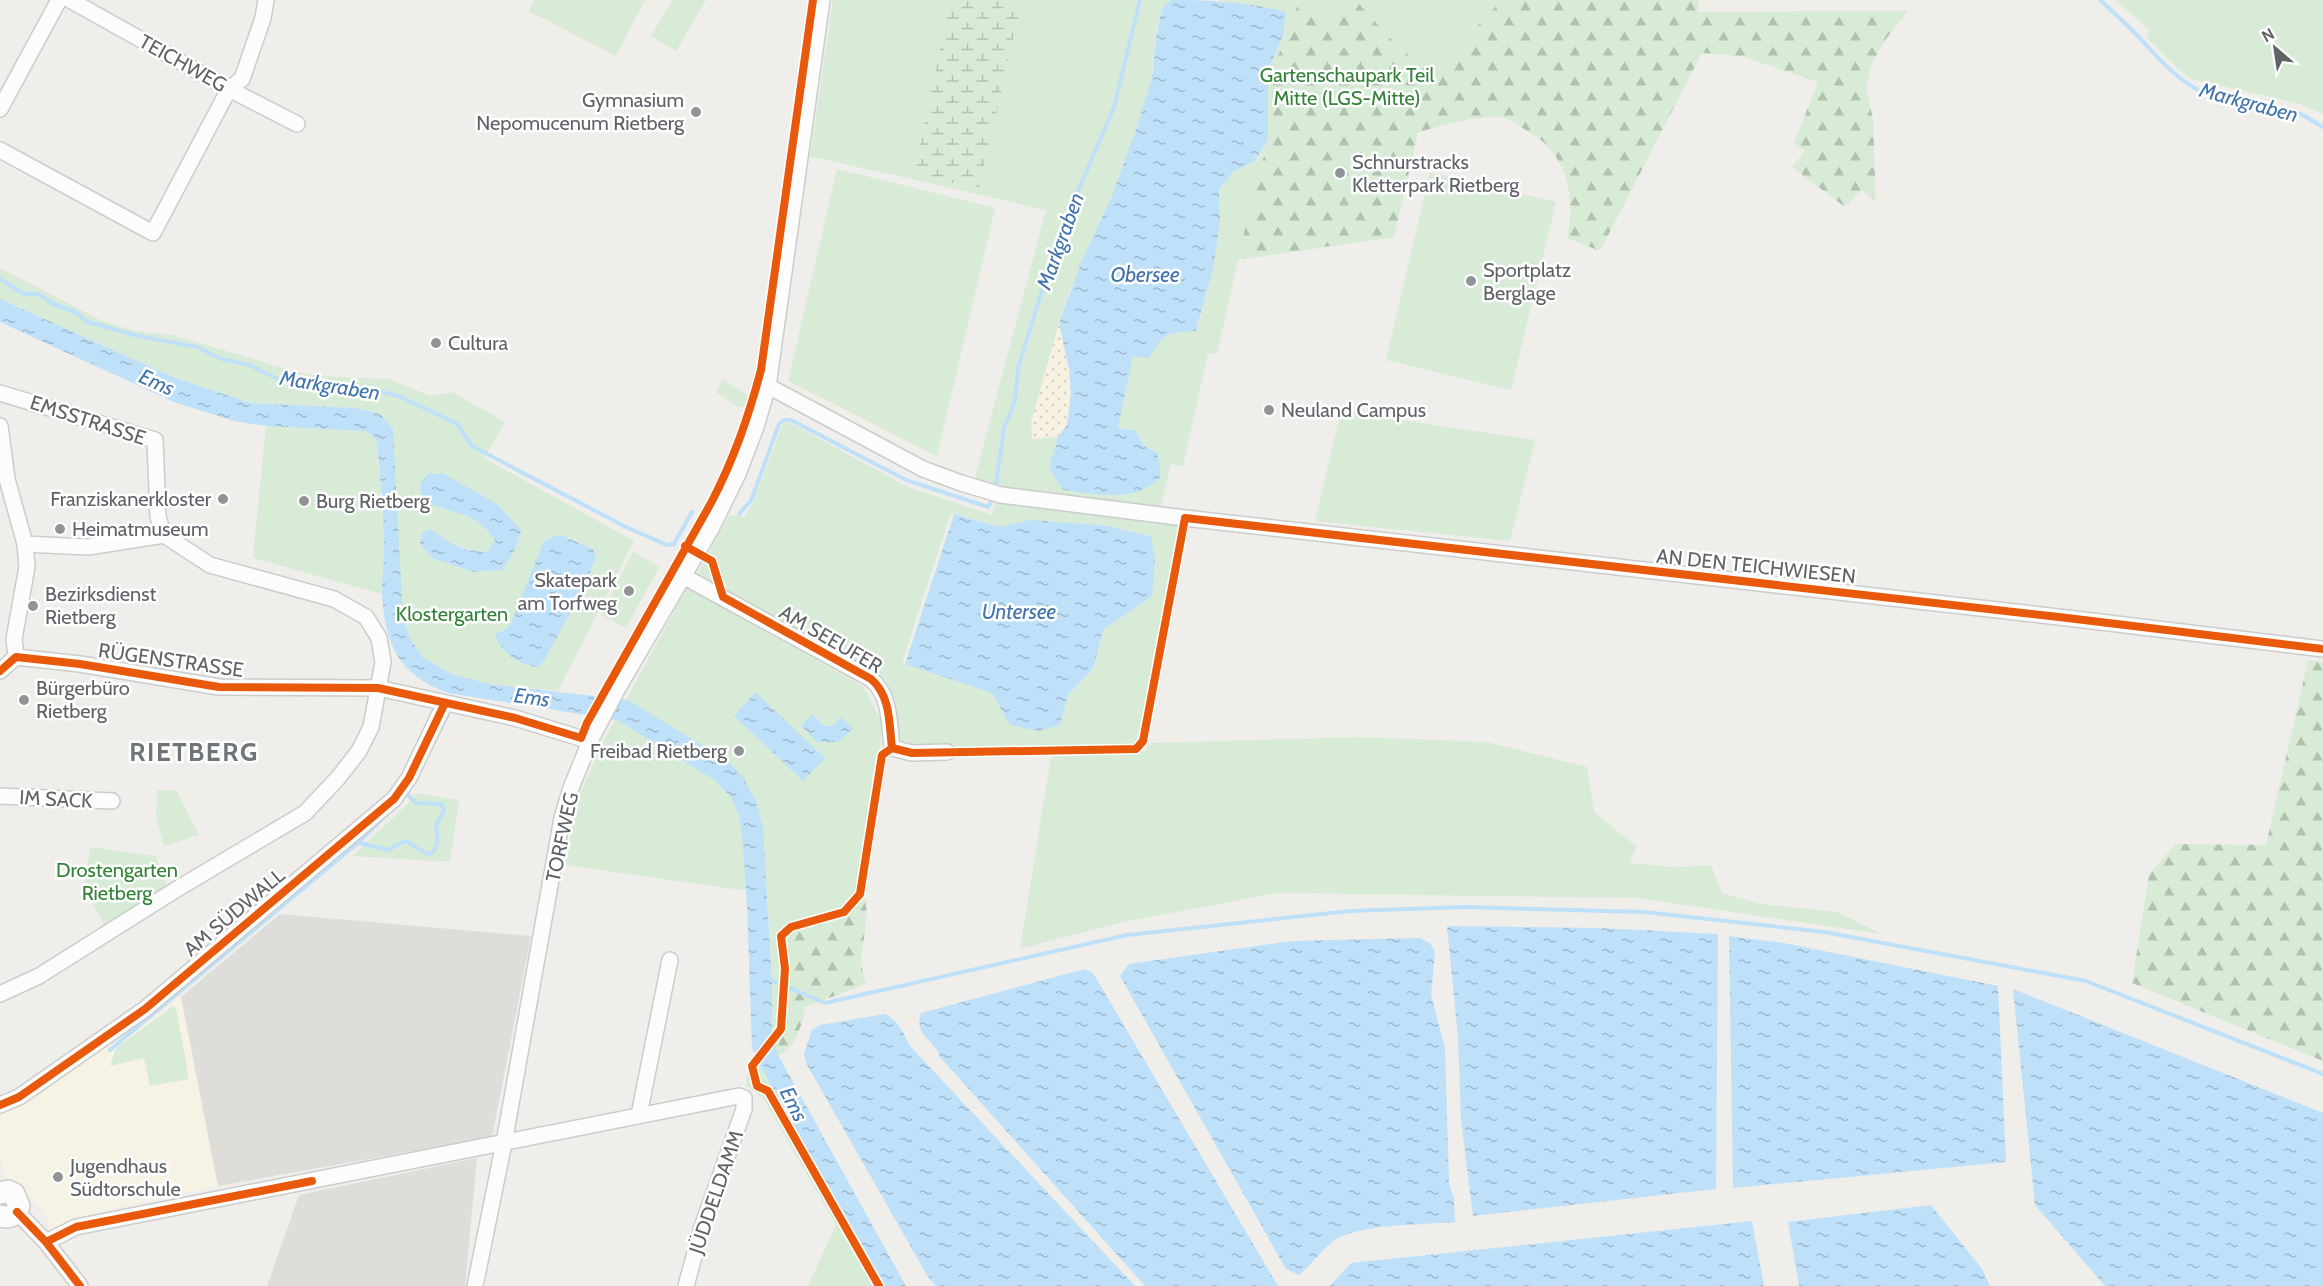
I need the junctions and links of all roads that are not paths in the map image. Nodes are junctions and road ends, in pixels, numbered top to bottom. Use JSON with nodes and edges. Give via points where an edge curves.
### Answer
{"nodes":[{"id":1,"x":59,"y":0,"type":"edge"},
{"id":2,"x":70,"y":0,"type":"edge"},
{"id":3,"x":266,"y":0,"type":"edge"},
{"id":4,"x":822,"y":0,"type":"edge"},
{"id":5,"x":229,"y":88,"type":"junction"},
{"id":6,"x":0,"y":109,"type":"edge"},
{"id":7,"x":297,"y":124,"type":"dead end"},
{"id":8,"x":0,"y":150,"type":"edge"},
{"id":9,"x":768,"y":386,"type":"junction"},
{"id":10,"x":0,"y":393,"type":"edge"},
{"id":11,"x":0,"y":426,"type":"edge"},
{"id":12,"x":164,"y":535,"type":"junction"},
{"id":13,"x":25,"y":544,"type":"junction"},
{"id":14,"x":683,"y":576,"type":"junction"},
{"id":15,"x":2323,"y":649,"type":"edge"},
{"id":16,"x":16,"y":657,"type":"junction"},
{"id":17,"x":0,"y":670,"type":"edge"},
{"id":18,"x":378,"y":688,"type":"junction"},
{"id":19,"x":445,"y":703,"type":"junction"},
{"id":20,"x":586,"y":740,"type":"junction"},
{"id":21,"x":947,"y":752,"type":"dead end"},
{"id":22,"x":0,"y":796,"type":"edge"},
{"id":23,"x":112,"y":801,"type":"dead end"},
{"id":24,"x":670,"y":960,"type":"dead end"},
{"id":25,"x":0,"y":994,"type":"edge"},
{"id":26,"x":0,"y":1105,"type":"edge"},
{"id":27,"x":639,"y":1114,"type":"junction"},
{"id":28,"x":504,"y":1143,"type":"junction"},
{"id":29,"x":1,"y":1189,"type":"edge"},
{"id":30,"x":9,"y":1214,"type":"edge"},
{"id":31,"x":46,"y":1242,"type":"junction"},
{"id":32,"x":80,"y":1286,"type":"edge"},
{"id":33,"x":475,"y":1286,"type":"edge"},
{"id":34,"x":686,"y":1286,"type":"edge"}],
"edges":[{"from":1,"to":6,"type":"street"},
{"from":2,"to":5,"type":"street","name":"TEICHWEG"},
{"from":3,"to":5,"type":"street","via":[[242,80]]},
{"from":4,"to":9,"type":"street","name":"TORFWEG"},
{"from":5,"to":7,"type":"street","name":"TEICHWEG"},
{"from":5,"to":8,"type":"street","via":[[153,233]]},
{"from":9,"to":14,"type":"street","name":"TORFWEG","via":[[738,474]]},
{"from":9,"to":15,"type":"street","name":"AN DEN TEICHWIESEN","via":[[923,469],[1001,495]]},
{"from":10,"to":12,"type":"street","name":"EMSSTRASSE","via":[[155,440],[158,517]]},
{"from":11,"to":13,"type":"street","via":[[7,479]]},
{"from":12,"to":13,"type":"street","via":[[88,547]]},
{"from":12,"to":18,"type":"street","via":[[210,564],[334,599],[366,617],[379,638],[383,662]]},
{"from":13,"to":16,"type":"street","via":[[27,567],[14,639]]},
{"from":14,"to":20,"type":"street","name":"TORFWEG"},
{"from":14,"to":21,"type":"street","name":"AM SEEUFER","via":[[872,679],[886,696],[892,748],[912,753]]},
{"from":16,"to":17,"type":"street"},
{"from":16,"to":18,"type":"street","name":"RÜGENSTRASSE","via":[[219,687]]},
{"from":18,"to":19,"type":"street","name":"RÜGENSTRASSE"},
{"from":18,"to":25,"type":"street","via":[[371,727],[359,751],[305,813],[39,976]]},
{"from":19,"to":20,"type":"street","name":"RÜGENSTRASSE","via":[[515,718]]},
{"from":19,"to":26,"type":"street","name":"AM SÜDWALL","via":[[409,778],[394,799],[145,1010],[19,1097]]},
{"from":20,"to":28,"type":"street","name":"TORFWEG","via":[[562,818]]},
{"from":22,"to":23,"type":"street","name":"IM SACK"},
{"from":24,"to":27,"type":"street"},
{"from":27,"to":28,"type":"street"},
{"from":27,"to":34,"type":"street","name":"JÜDDELDAMM","via":[[732,1096],[744,1098],[744,1109],[702,1227]]},
{"from":28,"to":31,"type":"street","via":[[76,1227]]},
{"from":28,"to":33,"type":"street","name":"TORFWEG"},
{"from":29,"to":30,"type":"street","via":[[18,1199]]},
{"from":30,"to":31,"type":"street"},
{"from":31,"to":32,"type":"street"}]}
